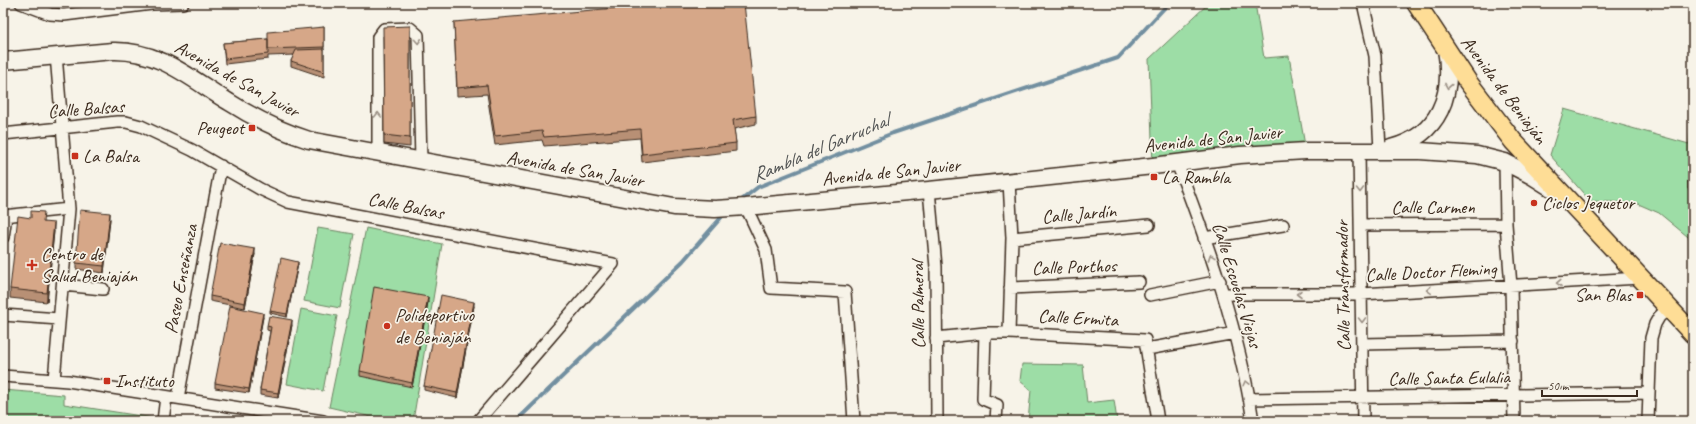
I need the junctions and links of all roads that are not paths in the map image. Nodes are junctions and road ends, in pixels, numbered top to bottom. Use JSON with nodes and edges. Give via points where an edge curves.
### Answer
{"nodes":[{"id":1,"x":21,"y":3,"type":"edge"},
{"id":2,"x":183,"y":3,"type":"edge"},
{"id":3,"x":1363,"y":3,"type":"edge"},
{"id":4,"x":1416,"y":3,"type":"edge"},
{"id":5,"x":77,"y":8,"type":"edge"},
{"id":6,"x":1445,"y":47,"type":"junction"},
{"id":7,"x":56,"y":55,"type":"junction"},
{"id":8,"x":3,"y":61,"type":"edge"},
{"id":9,"x":63,"y":128,"type":"junction"},
{"id":10,"x":3,"y":134,"type":"edge"},
{"id":11,"x":1380,"y":150,"type":"junction"},
{"id":12,"x":1359,"y":151,"type":"junction"},
{"id":13,"x":1521,"y":151,"type":"junction"},
{"id":14,"x":378,"y":154,"type":"junction"},
{"id":15,"x":421,"y":161,"type":"junction"},
{"id":16,"x":1505,"y":162,"type":"junction"},
{"id":17,"x":1177,"y":163,"type":"junction"},
{"id":18,"x":220,"y":166,"type":"junction"},
{"id":19,"x":1009,"y":181,"type":"junction"},
{"id":20,"x":929,"y":190,"type":"junction"},
{"id":21,"x":1564,"y":197,"type":"junction"},
{"id":22,"x":746,"y":207,"type":"junction"},
{"id":23,"x":69,"y":209,"type":"junction"},
{"id":24,"x":4,"y":216,"type":"edge"},
{"id":25,"x":1506,"y":224,"type":"junction"},
{"id":26,"x":1149,"y":225,"type":"dead end"},
{"id":27,"x":1282,"y":225,"type":"dead end"},
{"id":28,"x":1360,"y":225,"type":"junction"},
{"id":29,"x":3,"y":237,"type":"edge"},
{"id":30,"x":1012,"y":238,"type":"junction"},
{"id":31,"x":1204,"y":238,"type":"junction"},
{"id":32,"x":1640,"y":278,"type":"junction"},
{"id":33,"x":1220,"y":281,"type":"junction"},
{"id":34,"x":1139,"y":282,"type":"dead end"},
{"id":35,"x":62,"y":285,"type":"junction"},
{"id":36,"x":1511,"y":286,"type":"junction"},
{"id":37,"x":1010,"y":288,"type":"junction"},
{"id":38,"x":103,"y":289,"type":"dead end"},
{"id":39,"x":1224,"y":294,"type":"junction"},
{"id":40,"x":1361,"y":294,"type":"junction"},
{"id":41,"x":1150,"y":295,"type":"dead end"},
{"id":42,"x":1668,"y":308,"type":"junction"},
{"id":43,"x":3,"y":315,"type":"edge"},
{"id":44,"x":59,"y":319,"type":"junction"},
{"id":45,"x":1009,"y":332,"type":"junction"},
{"id":46,"x":1235,"y":333,"type":"junction"},
{"id":47,"x":985,"y":334,"type":"junction"},
{"id":48,"x":1693,"y":334,"type":"edge"},
{"id":49,"x":936,"y":338,"type":"junction"},
{"id":50,"x":1513,"y":341,"type":"junction"},
{"id":51,"x":1146,"y":344,"type":"junction"},
{"id":52,"x":1362,"y":344,"type":"junction"},
{"id":53,"x":3,"y":376,"type":"edge"},
{"id":54,"x":54,"y":380,"type":"junction"},
{"id":55,"x":1649,"y":393,"type":"junction"},
{"id":56,"x":1514,"y":395,"type":"junction"},
{"id":57,"x":172,"y":397,"type":"junction"},
{"id":58,"x":1363,"y":398,"type":"junction"},
{"id":59,"x":1250,"y":399,"type":"junction"},
{"id":60,"x":163,"y":421,"type":"edge"},
{"id":61,"x":319,"y":421,"type":"edge"},
{"id":62,"x":478,"y":421,"type":"edge"},
{"id":63,"x":854,"y":421,"type":"edge"},
{"id":64,"x":937,"y":421,"type":"edge"},
{"id":65,"x":996,"y":421,"type":"edge"},
{"id":66,"x":1158,"y":421,"type":"edge"},
{"id":67,"x":1253,"y":421,"type":"edge"},
{"id":68,"x":1363,"y":421,"type":"edge"},
{"id":69,"x":1514,"y":421,"type":"edge"},
{"id":70,"x":1648,"y":421,"type":"edge"}],
"edges":[{"from":1,"to":5,"type":"street","via":[[50,14],[64,15]]},
{"from":2,"to":5,"type":"street"},
{"from":3,"to":11,"type":"street","via":[[1375,56]]},
{"from":4,"to":6,"type":"main road","name":"Avenida de Beniaján"},
{"from":6,"to":11,"type":"main road","one_way":true,"via":[[1449,80],[1443,104],[1436,118],[1412,139]]},
{"from":6,"to":13,"type":"main road","name":"Avenida de Beniaján","via":[[1482,102]]},
{"from":7,"to":8,"type":"main road","name":"Avenida de San Javier"},
{"from":7,"to":9,"type":"street"},
{"from":7,"to":14,"type":"main road","name":"Avenida de San Javier","via":[[119,51],[145,54],[169,64],[243,111],[276,128],[309,140]]},
{"from":9,"to":10,"type":"street","name":"Calle Balsas"},
{"from":9,"to":18,"type":"street","name":"Calle Balsas","via":[[118,122],[134,124],[192,150]]},
{"from":9,"to":23,"type":"street"},
{"from":11,"to":12,"type":"main road","name":"Avenida de San Javier"},
{"from":11,"to":16,"type":"main road","name":"Avenida de San Javier","via":[[1462,153]]},
{"from":12,"to":17,"type":"main road","name":"Avenida de San Javier","via":[[1273,152]]},
{"from":12,"to":28,"type":"street","name":"Calle Transformador","one_way":true},
{"from":13,"to":16,"type":"main road","via":[[1519,160],[1513,163]]},
{"from":13,"to":21,"type":"main road","name":"Avenida de Beniaján"},
{"from":14,"to":15,"type":"main road","name":"Avenida de San Javier"},
{"from":14,"to":15,"type":"street","one_way":true,"via":[[378,37],[384,29],[410,28],[418,35]]},
{"from":15,"to":22,"type":"main road","name":"Avenida de San Javier","via":[[652,204],[699,209]]},
{"from":16,"to":21,"type":"main road","name":"Avenida de San Javier","via":[[1545,183]]},
{"from":16,"to":25,"type":"street"},
{"from":17,"to":19,"type":"main road","name":"Avenida de San Javier"},
{"from":17,"to":31,"type":"street","name":"Calle Escuelas Viejas"},
{"from":18,"to":57,"type":"street","name":"Paseo Enseñanza"},
{"from":18,"to":62,"type":"street","name":"Calle Balsas","via":[[288,202],[613,264]]},
{"from":19,"to":20,"type":"main road","name":"Avenida de San Javier"},
{"from":19,"to":30,"type":"street"},
{"from":20,"to":22,"type":"main road","name":"Avenida de San Javier"},
{"from":20,"to":49,"type":"street","name":"Calle Palmeral","via":[[936,267]]},
{"from":21,"to":32,"type":"main road","name":"Avenida de San Javier"},
{"from":22,"to":63,"type":"street","via":[[766,250],[771,288],[845,292]]},
{"from":23,"to":24,"type":"street"},
{"from":23,"to":35,"type":"street"},
{"from":24,"to":29,"type":"street"},
{"from":25,"to":28,"type":"street","name":"Calle Carmen"},
{"from":25,"to":36,"type":"street"},
{"from":26,"to":30,"type":"street","name":"Calle Jardín"},
{"from":27,"to":31,"type":"street"},
{"from":28,"to":40,"type":"street","name":"Calle Transformador"},
{"from":30,"to":37,"type":"street"},
{"from":33,"to":31,"type":"street","name":"Calle Escuelas Viejas","one_way":true},
{"from":32,"to":36,"type":"street","name":"Calle Doctor Fleming","one_way":true},
{"from":32,"to":42,"type":"main road","name":"Avenida de San Javier"},
{"from":33,"to":39,"type":"street","name":"Calle Escuelas Viejas"},
{"from":33,"to":41,"type":"street"},
{"from":34,"to":37,"type":"street","name":"Calle Porthos"},
{"from":35,"to":38,"type":"street"},
{"from":35,"to":44,"type":"street"},
{"from":36,"to":40,"type":"street","name":"Calle Doctor Fleming","one_way":true},
{"from":36,"to":50,"type":"street"},
{"from":37,"to":45,"type":"street"},
{"from":40,"to":39,"type":"street","name":"Calle Doctor Fleming","one_way":true},
{"from":39,"to":46,"type":"street","name":"Calle Escuelas Viejas"},
{"from":40,"to":52,"type":"street","name":"Calle Transformador","one_way":true},
{"from":42,"to":48,"type":"main road","name":"Avenida de San Javier"},
{"from":42,"to":55,"type":"street","via":[[1655,324],[1651,338]]},
{"from":43,"to":44,"type":"street"},
{"from":44,"to":54,"type":"street"},
{"from":45,"to":47,"type":"street","name":"Calle Ermita"},
{"from":45,"to":51,"type":"street","name":"Calle Ermita"},
{"from":46,"to":51,"type":"street","name":"Calle Ermita"},
{"from":59,"to":46,"type":"street","name":"Calle Escuelas Viejas","one_way":true},
{"from":47,"to":49,"type":"street","name":"Calle Ermita"},
{"from":47,"to":65,"type":"street","via":[[983,399],[997,404]]},
{"from":49,"to":64,"type":"street","name":"Calle Palmeral"},
{"from":50,"to":52,"type":"street"},
{"from":50,"to":56,"type":"street"},
{"from":51,"to":66,"type":"street"},
{"from":52,"to":58,"type":"street","name":"Calle Transformador"},
{"from":53,"to":54,"type":"street"},
{"from":54,"to":57,"type":"street"},
{"from":55,"to":56,"type":"street","name":"Calle Santa Eulalia"},
{"from":55,"to":70,"type":"street"},
{"from":56,"to":58,"type":"street","name":"Calle Santa Eulalia"},
{"from":56,"to":69,"type":"street"},
{"from":57,"to":60,"type":"street","name":"Paseo Enseñanza"},
{"from":57,"to":61,"type":"street"},
{"from":58,"to":59,"type":"street","name":"Calle Santa Eulalia"},
{"from":58,"to":68,"type":"street","name":"Calle Transformador"},
{"from":59,"to":67,"type":"street","name":"Calle Escuelas Viejas"}]}
